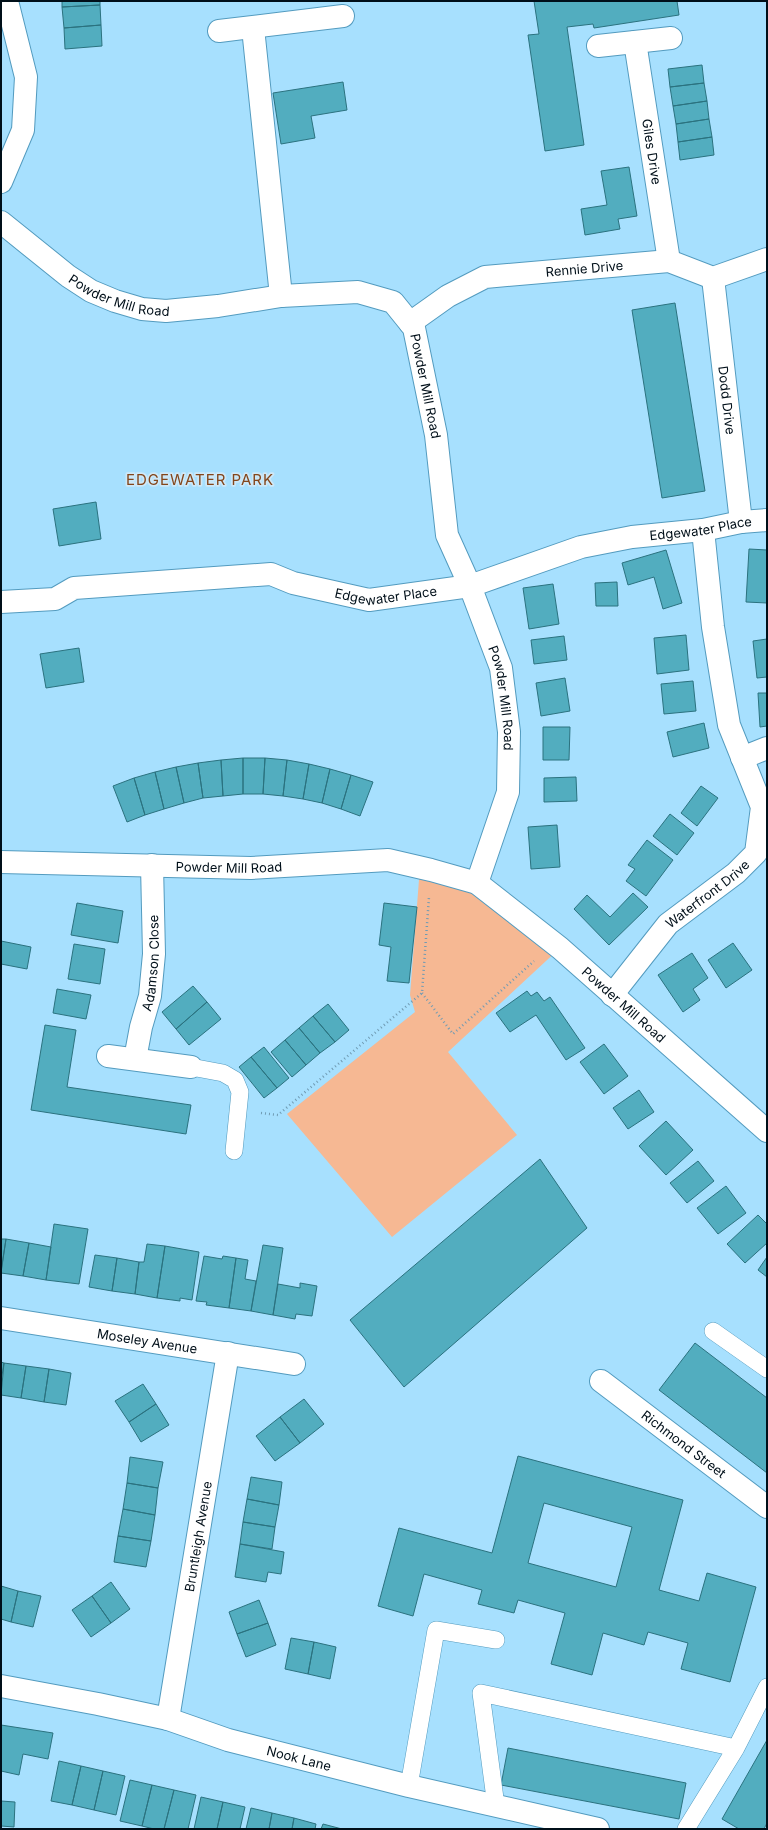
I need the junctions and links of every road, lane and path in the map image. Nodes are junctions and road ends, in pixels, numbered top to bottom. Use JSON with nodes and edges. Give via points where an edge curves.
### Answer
{"nodes":[{"id":1,"x":7,"y":1,"type":"edge"},
{"id":2,"x":344,"y":16,"type":"dead end"},
{"id":3,"x":253,"y":28,"type":"junction"},
{"id":4,"x":219,"y":31,"type":"dead end"},
{"id":5,"x":671,"y":38,"type":"dead end"},
{"id":6,"x":635,"y":42,"type":"junction"},
{"id":7,"x":598,"y":46,"type":"dead end"},
{"id":8,"x":1,"y":182,"type":"edge"},
{"id":9,"x":1,"y":222,"type":"edge"},
{"id":10,"x":767,"y":259,"type":"edge"},
{"id":11,"x":669,"y":261,"type":"junction"},
{"id":12,"x":713,"y":278,"type":"junction"},
{"id":13,"x":281,"y":296,"type":"junction"},
{"id":14,"x":410,"y":323,"type":"junction"},
{"id":15,"x":767,"y":520,"type":"edge"},
{"id":16,"x":741,"y":522,"type":"junction"},
{"id":17,"x":703,"y":530,"type":"junction"},
{"id":18,"x":470,"y":586,"type":"junction"},
{"id":19,"x":1,"y":602,"type":"edge"},
{"id":20,"x":767,"y":748,"type":"edge"},
{"id":21,"x":742,"y":758,"type":"junction"},
{"id":22,"x":764,"y":806,"type":"edge"},
{"id":23,"x":1,"y":862,"type":"edge"},
{"id":24,"x":152,"y":865,"type":"junction"},
{"id":25,"x":431,"y":870,"type":"junction"},
{"id":26,"x":477,"y":883,"type":"junction"},
{"id":27,"x":554,"y":943,"type":"junction"},
{"id":28,"x":422,"y":993,"type":"junction"},
{"id":29,"x":612,"y":994,"type":"junction"},
{"id":30,"x":108,"y":1056,"type":"dead end"},
{"id":31,"x":135,"y":1059,"type":"junction"},
{"id":32,"x":191,"y":1067,"type":"joint"},
{"id":33,"x":238,"y":1110,"type":"junction"},
{"id":34,"x":767,"y":1131,"type":"edge"},
{"id":35,"x":234,"y":1151,"type":"dead end"},
{"id":36,"x":1,"y":1318,"type":"edge"},
{"id":37,"x":713,"y":1331,"type":"dead end"},
{"id":38,"x":228,"y":1353,"type":"junction"},
{"id":39,"x":294,"y":1364,"type":"dead end"},
{"id":40,"x":767,"y":1369,"type":"edge"},
{"id":41,"x":601,"y":1382,"type":"dead end"},
{"id":42,"x":767,"y":1507,"type":"edge"},
{"id":43,"x":496,"y":1640,"type":"dead end"},
{"id":44,"x":1,"y":1686,"type":"edge"},
{"id":45,"x":767,"y":1687,"type":"edge"},
{"id":46,"x":168,"y":1719,"type":"junction"},
{"id":47,"x":736,"y":1748,"type":"junction"},
{"id":48,"x":409,"y":1786,"type":"junction"},
{"id":49,"x":496,"y":1806,"type":"junction"},
{"id":50,"x":598,"y":1829,"type":"edge"},
{"id":51,"x":686,"y":1829,"type":"edge"}],
"edges":[{"from":1,"to":8,"type":"street","via":[[26,77],[23,130]]},
{"from":2,"to":3,"type":"street"},
{"from":3,"to":4,"type":"street"},
{"from":3,"to":13,"type":"street"},
{"from":5,"to":6,"type":"street"},
{"from":6,"to":7,"type":"street"},
{"from":6,"to":11,"type":"street","name":"Giles Drive"},
{"from":9,"to":13,"type":"street","name":"Powder Mill Road","via":[[68,276],[91,291],[142,309],[166,311]]},
{"from":10,"to":12,"type":"street"},
{"from":11,"to":12,"type":"street","name":"Rennie Drive"},
{"from":11,"to":14,"type":"street","name":"Rennie Drive","via":[[485,277],[448,296]]},
{"from":12,"to":16,"type":"street","name":"Dodd Drive"},
{"from":13,"to":14,"type":"street","name":"Powder Mill Road","via":[[358,292],[393,302]]},
{"from":14,"to":18,"type":"street","name":"Powder Mill Road","via":[[414,328],[436,435],[447,535]]},
{"from":15,"to":16,"type":"street","name":"Edgewater Place"},
{"from":16,"to":17,"type":"street","name":"Edgewater Place"},
{"from":17,"to":18,"type":"street","name":"Edgewater Place","via":[[632,537],[581,547]]},
{"from":17,"to":21,"type":"street","name":"Waterfront Drive","via":[[713,627],[729,725]]},
{"from":18,"to":19,"type":"street","name":"Edgewater Place","via":[[369,600],[292,583],[271,574],[74,588],[55,599]]},
{"from":18,"to":26,"type":"street","name":"Powder Mill Road","via":[[501,668],[509,732],[508,792]]},
{"from":20,"to":21,"type":"street"},
{"from":21,"to":22,"type":"street","name":"Waterfront Drive"},
{"from":22,"to":29,"type":"street","name":"Waterfront Drive","via":[[756,853],[736,872],[668,924]]},
{"from":23,"to":24,"type":"street","name":"Powder Mill Road"},
{"from":24,"to":25,"type":"street","name":"Powder Mill Road","via":[[251,868],[388,860]]},
{"from":24,"to":31,"type":"street","name":"Adamson Close","via":[[154,954],[150,996]]},
{"from":25,"to":26,"type":"street","name":"Powder Mill Road"},
{"from":25,"to":28,"type":"path"},
{"from":26,"to":27,"type":"street","name":"Powder Mill Road"},
{"from":27,"to":28,"type":"path","via":[[453,1034]]},
{"from":27,"to":29,"type":"street","name":"Powder Mill Road"},
{"from":28,"to":33,"type":"path","via":[[278,1115]]},
{"from":29,"to":34,"type":"street","name":"Powder Mill Road"},
{"from":30,"to":31,"type":"street"},
{"from":31,"to":32,"type":"street"},
{"from":32,"to":33,"type":"lane","via":[[223,1073],[235,1080],[240,1092]]},
{"from":33,"to":35,"type":"lane"},
{"from":36,"to":38,"type":"street","name":"Moseley Avenue"},
{"from":37,"to":40,"type":"lane"},
{"from":38,"to":39,"type":"street","name":"Moseley Avenue"},
{"from":38,"to":46,"type":"street","name":"Bruntleigh Avenue"},
{"from":41,"to":42,"type":"street","name":"Richmond Street"},
{"from":43,"to":48,"type":"lane","via":[[436,1630]]},
{"from":44,"to":46,"type":"street","name":"Nook Lane"},
{"from":45,"to":47,"type":"lane"},
{"from":46,"to":48,"type":"street","name":"Nook Lane","via":[[228,1740]]},
{"from":47,"to":49,"type":"lane","via":[[481,1693]]},
{"from":47,"to":51,"type":"lane"},
{"from":48,"to":49,"type":"street","name":"Nook Lane"},
{"from":49,"to":50,"type":"street","name":"Nook Lane"}]}
